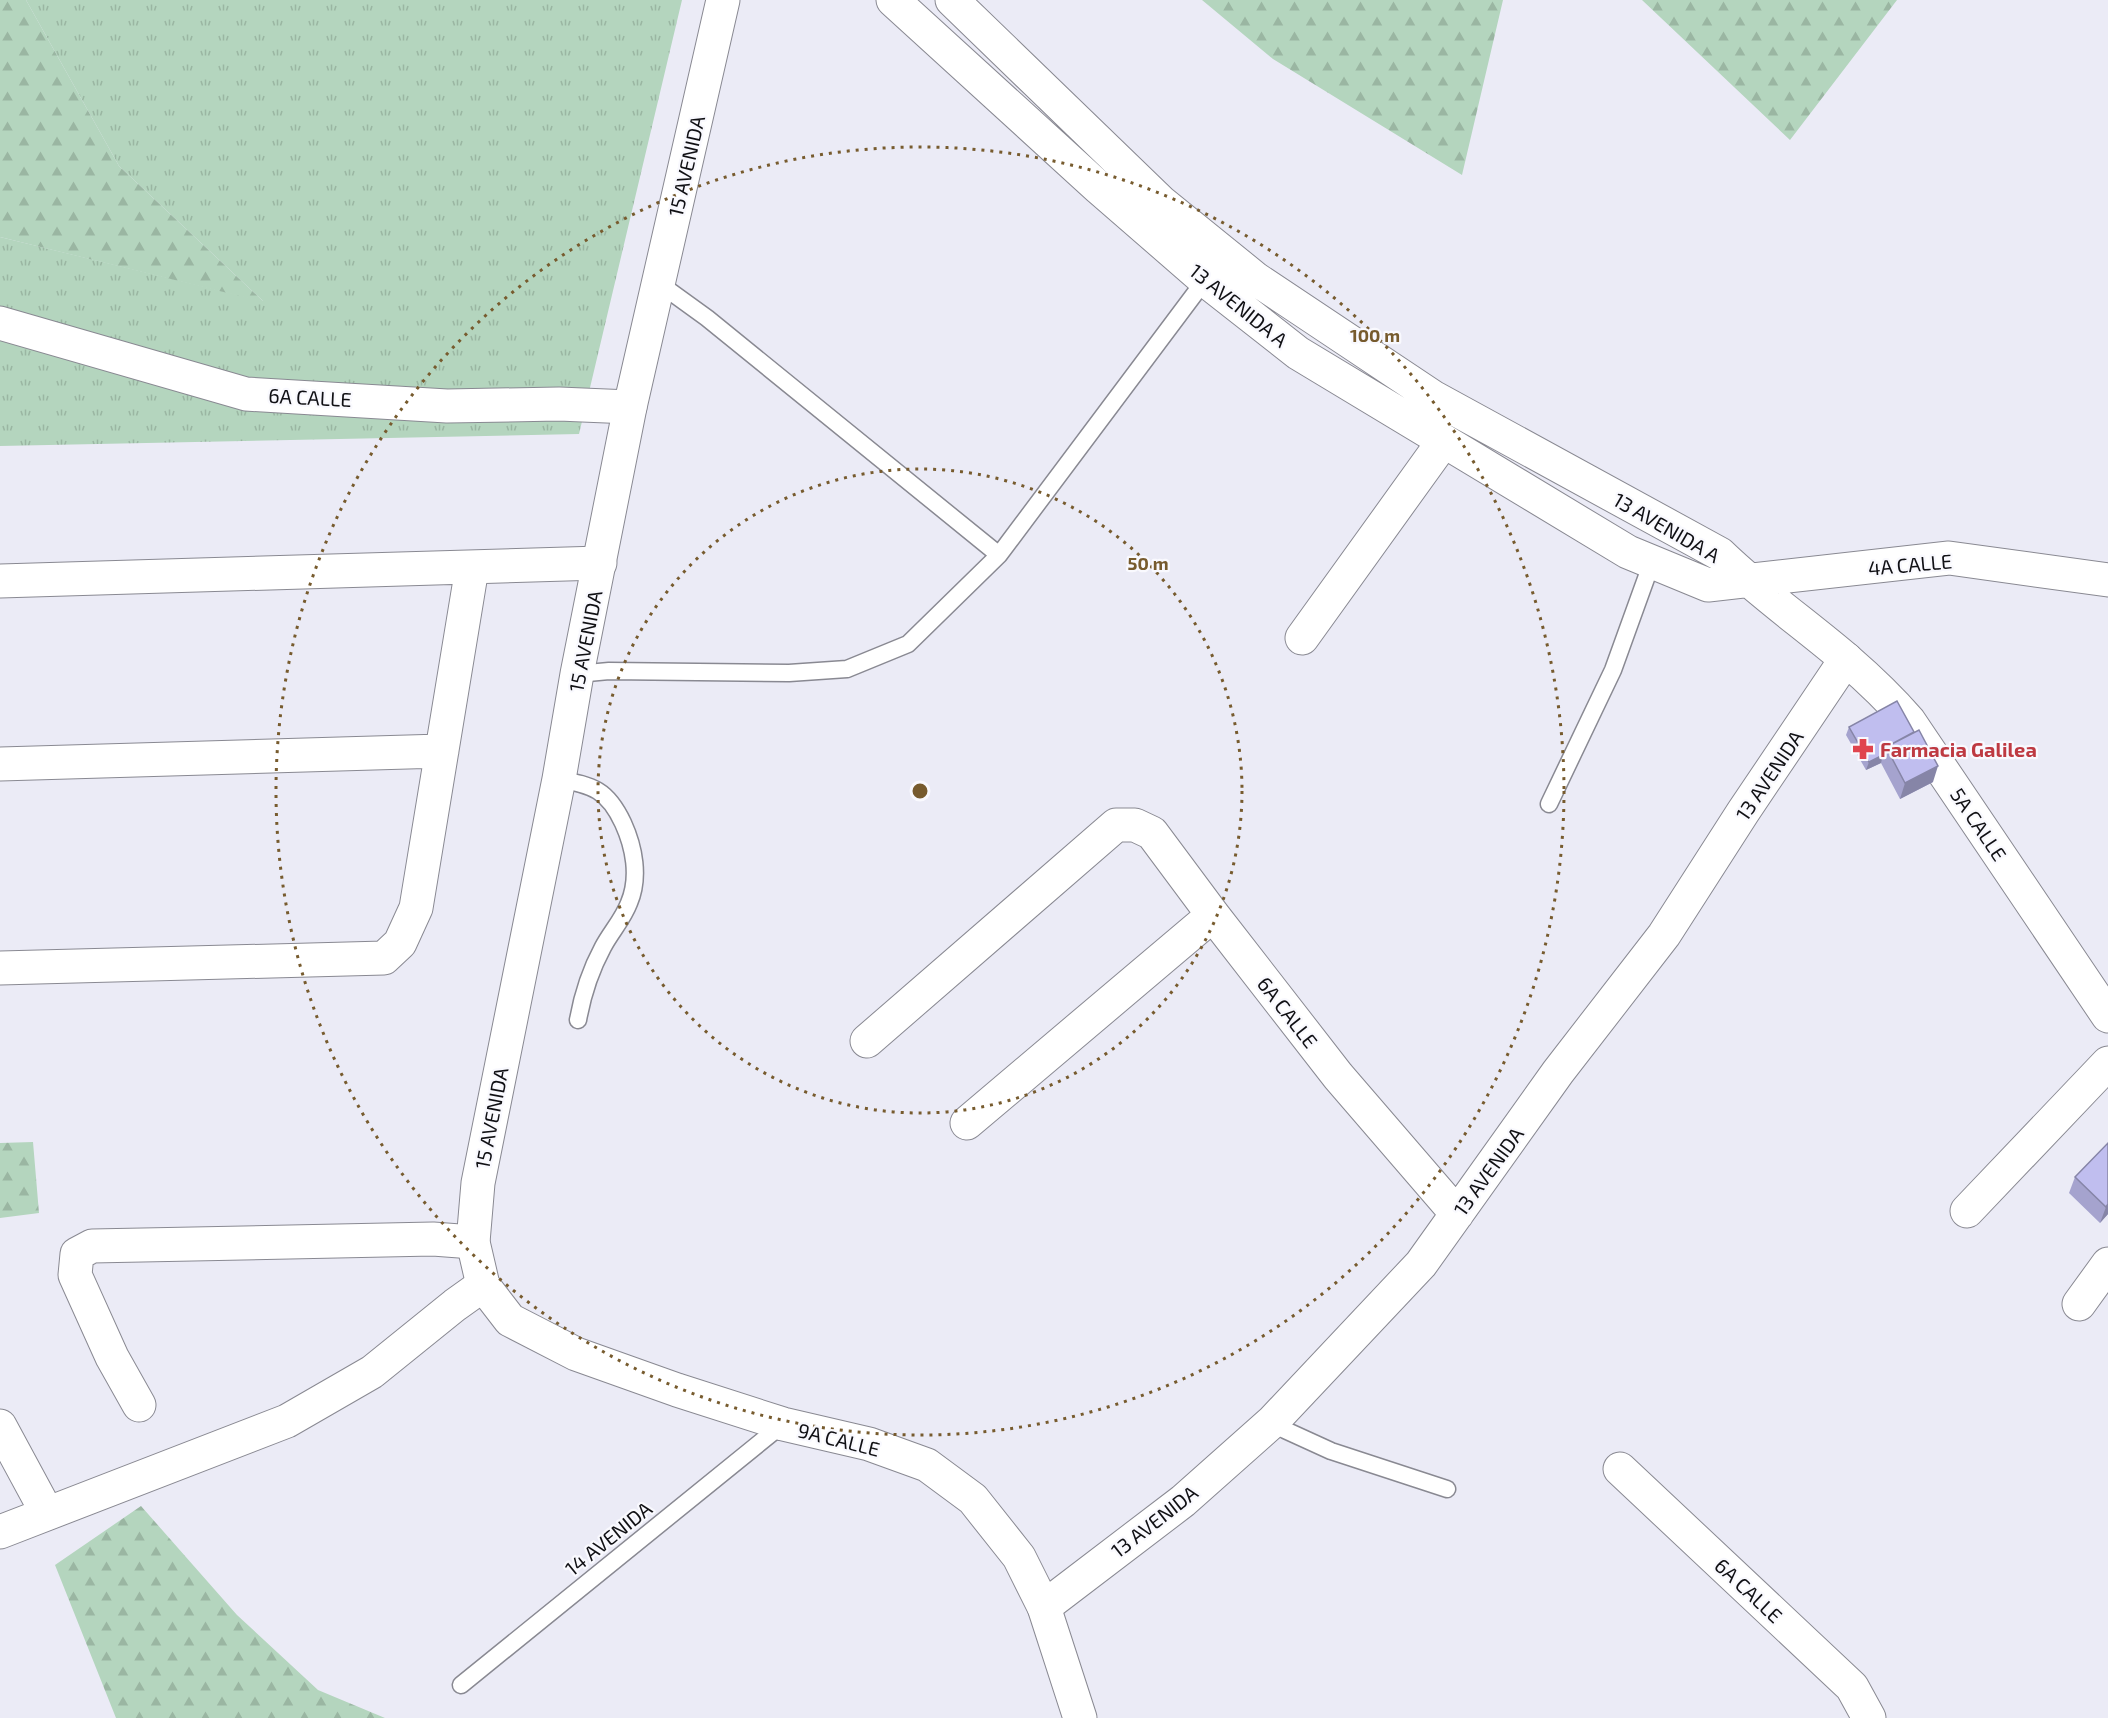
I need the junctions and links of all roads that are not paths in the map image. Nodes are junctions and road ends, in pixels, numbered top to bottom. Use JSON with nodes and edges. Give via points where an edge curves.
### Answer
{"nodes":[{"id":1,"x":723,"y":0,"type":"edge"},
{"id":2,"x":893,"y":0,"type":"edge"},
{"id":3,"x":952,"y":0,"type":"edge"},
{"id":4,"x":1205,"y":280,"type":"junction"},
{"id":5,"x":660,"y":284,"type":"junction"},
{"id":6,"x":0,"y":322,"type":"edge"},
{"id":7,"x":630,"y":407,"type":"junction"},
{"id":8,"x":1443,"y":442,"type":"junction"},
{"id":9,"x":999,"y":555,"type":"junction"},
{"id":10,"x":1652,"y":562,"type":"junction"},
{"id":11,"x":600,"y":563,"type":"junction"},
{"id":12,"x":472,"y":568,"type":"junction"},
{"id":13,"x":1747,"y":580,"type":"junction"},
{"id":14,"x":2108,"y":580,"type":"edge"},
{"id":15,"x":0,"y":581,"type":"edge"},
{"id":16,"x":1302,"y":638,"type":"dead end"},
{"id":17,"x":1846,"y":659,"type":"junction"},
{"id":18,"x":577,"y":674,"type":"junction"},
{"id":19,"x":442,"y":751,"type":"junction"},
{"id":20,"x":0,"y":764,"type":"edge"},
{"id":21,"x":559,"y":779,"type":"junction"},
{"id":22,"x":1549,"y":804,"type":"dead end"},
{"id":23,"x":1213,"y":915,"type":"junction"},
{"id":24,"x":0,"y":968,"type":"edge"},
{"id":25,"x":2108,"y":1017,"type":"edge"},
{"id":26,"x":578,"y":1020,"type":"dead end"},
{"id":27,"x":867,"y":1041,"type":"dead end"},
{"id":28,"x":2108,"y":1063,"type":"edge"},
{"id":29,"x":967,"y":1123,"type":"dead end"},
{"id":30,"x":1967,"y":1211,"type":"dead end"},
{"id":31,"x":1457,"y":1214,"type":"junction"},
{"id":32,"x":473,"y":1242,"type":"junction"},
{"id":33,"x":2108,"y":1264,"type":"edge"},
{"id":34,"x":483,"y":1285,"type":"junction"},
{"id":35,"x":2079,"y":1304,"type":"dead end"},
{"id":36,"x":139,"y":1405,"type":"dead end"},
{"id":37,"x":1273,"y":1421,"type":"junction"},
{"id":38,"x":783,"y":1424,"type":"junction"},
{"id":39,"x":0,"y":1426,"type":"edge"},
{"id":40,"x":1620,"y":1468,"type":"dead end"},
{"id":41,"x":1447,"y":1489,"type":"dead end"},
{"id":42,"x":47,"y":1513,"type":"junction"},
{"id":43,"x":0,"y":1533,"type":"edge"},
{"id":44,"x":1044,"y":1606,"type":"junction"},
{"id":45,"x":461,"y":1685,"type":"dead end"},
{"id":46,"x":1080,"y":1718,"type":"edge"},
{"id":47,"x":1869,"y":1718,"type":"edge"}],
"edges":[{"from":1,"to":5,"type":"street","name":"15 AVENIDA"},
{"from":2,"to":4,"type":"street","name":"13 AVENIDA A"},
{"from":3,"to":13,"type":"street","name":"13 AVENIDA A","via":[[1161,202],[1256,279],[1433,398],[1720,554]]},
{"from":4,"to":8,"type":"street","name":"13 AVENIDA A","via":[[1298,353]]},
{"from":4,"to":9,"type":"lane"},
{"from":5,"to":7,"type":"street","name":"15 AVENIDA"},
{"from":5,"to":9,"type":"lane"},
{"from":6,"to":7,"type":"street","name":"6A CALLE","via":[[246,394],[447,406]]},
{"from":7,"to":11,"type":"street","name":"15 AVENIDA"},
{"from":8,"to":10,"type":"street","name":"13 AVENIDA A","via":[[1628,552]]},
{"from":8,"to":16,"type":"street"},
{"from":9,"to":18,"type":"lane","via":[[909,644],[847,669]]},
{"from":10,"to":13,"type":"street","name":"13 AVENIDA A","via":[[1708,585]]},
{"from":10,"to":22,"type":"lane","via":[[1613,670]]},
{"from":11,"to":12,"type":"street"},
{"from":11,"to":18,"type":"street","name":"15 AVENIDA"},
{"from":12,"to":15,"type":"street"},
{"from":12,"to":19,"type":"street"},
{"from":13,"to":14,"type":"street","name":"4A CALLE","via":[[1949,558]]},
{"from":13,"to":17,"type":"street","name":"5A CALLE"},
{"from":17,"to":25,"type":"street","name":"5A CALLE","via":[[1909,721]]},
{"from":17,"to":31,"type":"street","name":"13 AVENIDA","via":[[1664,935],[1558,1072]]},
{"from":18,"to":21,"type":"street","name":"15 AVENIDA"},
{"from":19,"to":20,"type":"street"},
{"from":19,"to":24,"type":"street","via":[[416,908],[400,943],[384,958]]},
{"from":21,"to":26,"type":"lane","via":[[605,794],[616,809],[634,856],[630,901],[583,990]]},
{"from":21,"to":32,"type":"street","name":"15 AVENIDA","via":[[478,1184]]},
{"from":23,"to":27,"type":"street","name":"6A CALLE","via":[[1152,833],[1135,825],[1116,825]]},
{"from":23,"to":29,"type":"street"},
{"from":23,"to":31,"type":"street","name":"6A CALLE","via":[[1338,1076]]},
{"from":28,"to":30,"type":"street"},
{"from":31,"to":37,"type":"street","name":"13 AVENIDA","via":[[1421,1264]]},
{"from":32,"to":34,"type":"street","name":"15 AVENIDA"},
{"from":32,"to":36,"type":"street","via":[[434,1239],[92,1246],[77,1254],[75,1275],[112,1358]]},
{"from":33,"to":35,"type":"street"},
{"from":34,"to":38,"type":"street","name":"9A CALLE","via":[[510,1320],[576,1354]]},
{"from":34,"to":42,"type":"street","via":[[372,1372],[287,1421]]},
{"from":37,"to":41,"type":"lane","via":[[1331,1450]]},
{"from":37,"to":44,"type":"street","name":"13 AVENIDA","via":[[1183,1501]]},
{"from":38,"to":44,"type":"street","name":"9A CALLE","via":[[869,1444],[927,1465],[973,1499],[1019,1557]]},
{"from":38,"to":45,"type":"lane","name":"14 AVENIDA"},
{"from":39,"to":42,"type":"street"},
{"from":40,"to":47,"type":"street","name":"6A CALLE","via":[[1852,1687]]},
{"from":42,"to":43,"type":"street"},
{"from":44,"to":46,"type":"street","name":"9A CALLE"}]}
